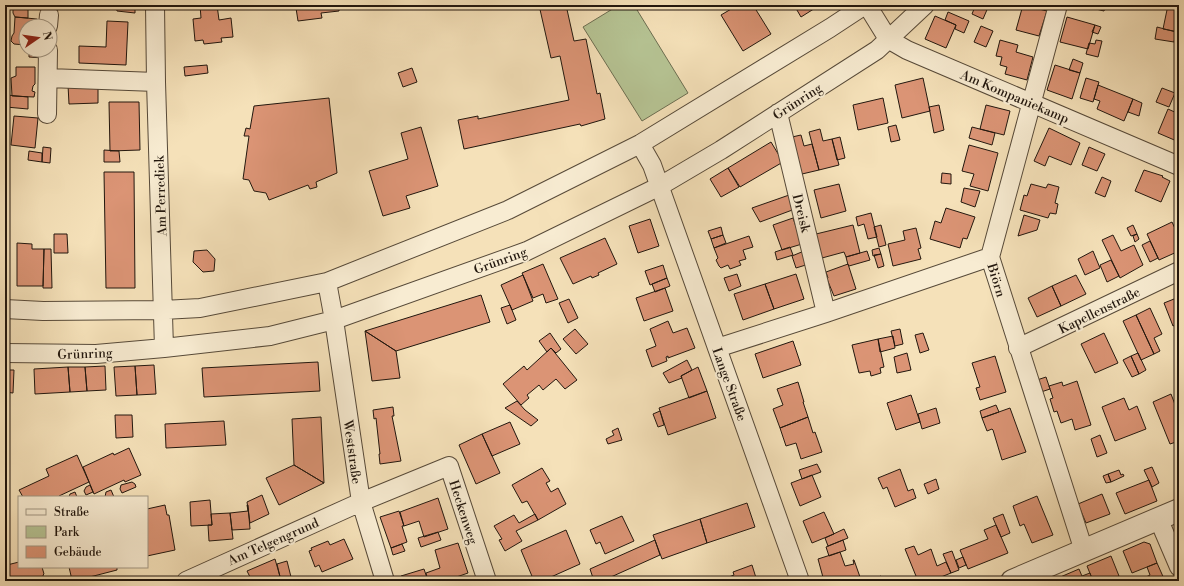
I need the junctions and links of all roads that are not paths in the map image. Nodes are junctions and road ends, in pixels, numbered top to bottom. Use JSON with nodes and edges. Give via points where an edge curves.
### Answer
{"nodes":[{"id":1,"x":156,"y":5,"type":"edge"},
{"id":2,"x":866,"y":5,"type":"edge"},
{"id":3,"x":925,"y":5,"type":"edge"},
{"id":4,"x":1058,"y":5,"type":"edge"},
{"id":5,"x":888,"y":39,"type":"junction"},
{"id":6,"x":48,"y":58,"type":"edge"},
{"id":7,"x":48,"y":78,"type":"junction"},
{"id":8,"x":156,"y":82,"type":"junction"},
{"id":9,"x":1031,"y":104,"type":"junction"},
{"id":10,"x":778,"y":113,"type":"junction"},
{"id":11,"x":47,"y":114,"type":"dead end"},
{"id":12,"x":640,"y":144,"type":"junction"},
{"id":13,"x":1179,"y":166,"type":"edge"},
{"id":14,"x":660,"y":186,"type":"junction"},
{"id":15,"x":990,"y":258,"type":"junction"},
{"id":16,"x":1179,"y":272,"type":"edge"},
{"id":17,"x":327,"y":282,"type":"junction"},
{"id":18,"x":5,"y":309,"type":"edge"},
{"id":19,"x":163,"y":310,"type":"junction"},
{"id":20,"x":826,"y":313,"type":"junction"},
{"id":21,"x":334,"y":320,"type":"junction"},
{"id":22,"x":164,"y":348,"type":"junction"},
{"id":23,"x":716,"y":348,"type":"junction"},
{"id":24,"x":1018,"y":348,"type":"junction"},
{"id":25,"x":5,"y":353,"type":"edge"},
{"id":26,"x":361,"y":502,"type":"junction"},
{"id":27,"x":1179,"y":510,"type":"edge"},
{"id":28,"x":1158,"y":518,"type":"junction"},
{"id":29,"x":1084,"y":551,"type":"junction"},
{"id":30,"x":1179,"y":567,"type":"edge"},
{"id":31,"x":186,"y":581,"type":"edge"},
{"id":32,"x":385,"y":581,"type":"edge"},
{"id":33,"x":487,"y":581,"type":"edge"},
{"id":34,"x":800,"y":581,"type":"edge"},
{"id":35,"x":1012,"y":581,"type":"edge"}],
"edges":[{"from":1,"to":8,"type":"street","name":"Am Perrediek"},
{"from":2,"to":5,"type":"street","name":"Am Kompaniekamp"},
{"from":2,"to":12,"type":"street"},
{"from":3,"to":5,"type":"street","name":"Grünring"},
{"from":4,"to":9,"type":"street","name":"Biörn"},
{"from":5,"to":9,"type":"street","name":"Am Kompaniekamp","via":[[907,50]]},
{"from":5,"to":10,"type":"street","name":"Grünring","via":[[877,50]]},
{"from":6,"to":7,"type":"street"},
{"from":7,"to":8,"type":"street"},
{"from":7,"to":11,"type":"street"},
{"from":8,"to":19,"type":"street","name":"Am Perrediek"},
{"from":9,"to":13,"type":"street","name":"Am Kompaniekamp"},
{"from":9,"to":15,"type":"street","name":"Biörn"},
{"from":10,"to":14,"type":"street","name":"Grünring"},
{"from":10,"to":20,"type":"street","name":"Dreisk"},
{"from":12,"to":14,"type":"street"},
{"from":12,"to":17,"type":"street","via":[[508,210]]},
{"from":14,"to":21,"type":"street","name":"Grünring","via":[[527,251]]},
{"from":14,"to":23,"type":"street","name":"Lange Straße"},
{"from":15,"to":20,"type":"street"},
{"from":15,"to":24,"type":"street","name":"Biörn"},
{"from":16,"to":24,"type":"street","name":"Kapellenstraße"},
{"from":17,"to":19,"type":"street","via":[[200,308]]},
{"from":17,"to":21,"type":"street"},
{"from":18,"to":19,"type":"street"},
{"from":19,"to":22,"type":"street"},
{"from":20,"to":23,"type":"street"},
{"from":21,"to":22,"type":"street","name":"Grünring","via":[[270,336]]},
{"from":21,"to":26,"type":"street","name":"Weststraße"},
{"from":22,"to":25,"type":"street","name":"Grünring","via":[[96,354]]},
{"from":23,"to":34,"type":"street","name":"Lange Straße"},
{"from":24,"to":29,"type":"street","name":"Biörn"},
{"from":26,"to":31,"type":"street","name":"Am Telgengrund"},
{"from":26,"to":32,"type":"street","name":"Weststraße"},
{"from":26,"to":33,"type":"street","name":"Heckenweg","via":[[449,466]]},
{"from":27,"to":28,"type":"street"},
{"from":28,"to":29,"type":"street"},
{"from":28,"to":30,"type":"street"},
{"from":29,"to":35,"type":"street"}]}
